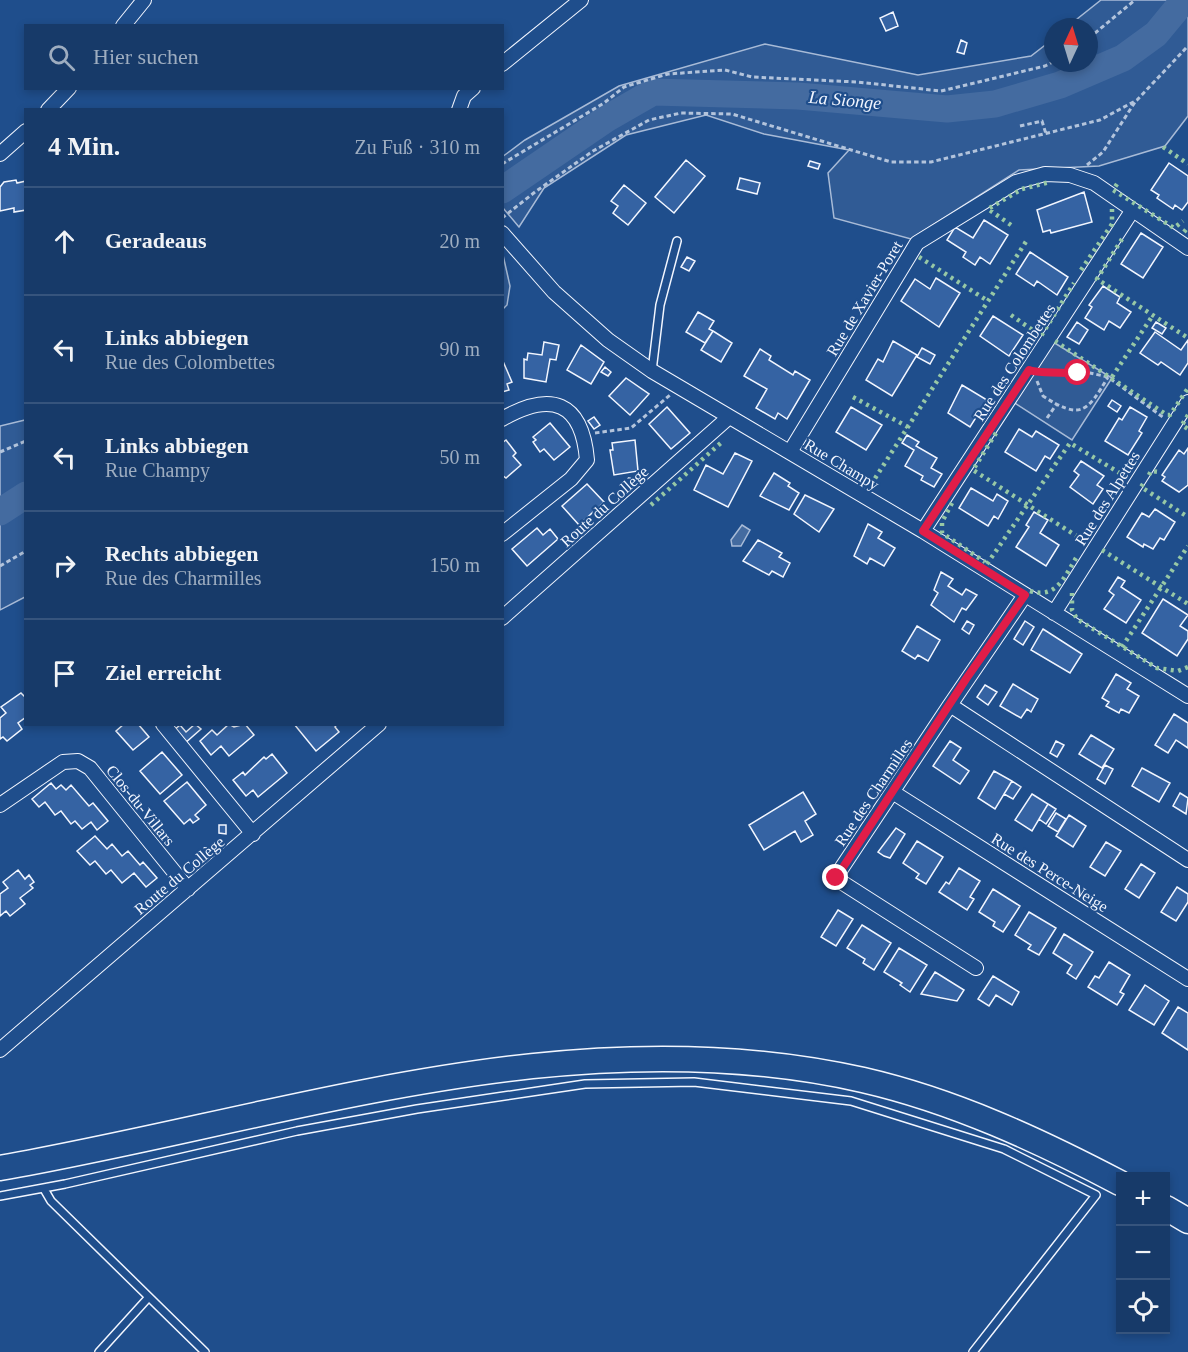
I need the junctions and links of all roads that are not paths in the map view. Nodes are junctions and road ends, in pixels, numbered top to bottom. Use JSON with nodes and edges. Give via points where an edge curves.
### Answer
{"nodes":[{"id":1,"x":144,"y":0,"type":"edge"},
{"id":2,"x":581,"y":0,"type":"edge"},
{"id":3,"x":125,"y":24,"type":"edge"},
{"id":4,"x":504,"y":62,"type":"edge"},
{"id":5,"x":67,"y":90,"type":"edge"},
{"id":6,"x":471,"y":90,"type":"edge"},
{"id":7,"x":50,"y":108,"type":"edge"},
{"id":8,"x":460,"y":108,"type":"edge"},
{"id":9,"x":24,"y":132,"type":"edge"},
{"id":10,"x":0,"y":154,"type":"edge"},
{"id":11,"x":1131,"y":211,"type":"junction"},
{"id":12,"x":504,"y":235,"type":"edge"},
{"id":13,"x":677,"y":241,"type":"dead end"},
{"id":14,"x":1188,"y":248,"type":"edge"},
{"id":15,"x":652,"y":371,"type":"junction"},
{"id":16,"x":1188,"y":402,"type":"edge"},
{"id":17,"x":504,"y":418,"type":"edge"},
{"id":18,"x":728,"y":418,"type":"junction"},
{"id":19,"x":790,"y":452,"type":"junction"},
{"id":20,"x":923,"y":531,"type":"junction"},
{"id":21,"x":504,"y":532,"type":"edge"},
{"id":22,"x":1025,"y":595,"type":"junction"},
{"id":23,"x":1054,"y":613,"type":"junction"},
{"id":24,"x":504,"y":616,"type":"edge"},
{"id":25,"x":1188,"y":696,"type":"edge"},
{"id":26,"x":950,"y":705,"type":"junction"},
{"id":27,"x":165,"y":726,"type":"edge"},
{"id":28,"x":370,"y":727,"type":"edge"},
{"id":29,"x":894,"y":793,"type":"junction"},
{"id":30,"x":0,"y":805,"type":"edge"},
{"id":31,"x":253,"y":834,"type":"junction"},
{"id":32,"x":1185,"y":853,"type":"edge"},
{"id":33,"x":188,"y":889,"type":"junction"},
{"id":34,"x":976,"y":968,"type":"dead end"},
{"id":35,"x":1188,"y":979,"type":"edge"},
{"id":36,"x":0,"y":1050,"type":"edge"},
{"id":37,"x":0,"y":1168,"type":"edge"},
{"id":38,"x":1116,"y":1181,"type":"edge"},
{"id":39,"x":44,"y":1189,"type":"junction"},
{"id":40,"x":0,"y":1197,"type":"edge"},
{"id":41,"x":1170,"y":1210,"type":"edge"},
{"id":42,"x":1188,"y":1221,"type":"edge"},
{"id":43,"x":148,"y":1298,"type":"junction"},
{"id":44,"x":99,"y":1352,"type":"edge"},
{"id":45,"x":205,"y":1352,"type":"edge"},
{"id":46,"x":973,"y":1352,"type":"edge"}],
"edges":[{"from":1,"to":3,"type":"street"},
{"from":2,"to":4,"type":"street"},
{"from":5,"to":7,"type":"street"},
{"from":6,"to":8,"type":"street"},
{"from":9,"to":10,"type":"street"},
{"from":11,"to":14,"type":"street","name":"Rue de Xavier-Poret"},
{"from":11,"to":19,"type":"street","name":"Rue de Xavier-Poret","via":[[1095,183],[1070,175],[1045,174],[1016,182],[917,243]]},
{"from":11,"to":20,"type":"street","name":"Rue des Colombettes"},
{"from":12,"to":15,"type":"street","name":"Rue Champy","via":[[554,292],[608,340]]},
{"from":13,"to":15,"type":"lane","via":[[660,305]]},
{"from":15,"to":18,"type":"street","name":"Rue Champy"},
{"from":16,"to":23,"type":"street","name":"Rue des Alpettes"},
{"from":17,"to":21,"type":"street","via":[[524,407],[551,403],[574,416],[585,435],[587,460]]},
{"from":18,"to":19,"type":"street","name":"Rue Champy"},
{"from":18,"to":24,"type":"street","name":"Route du Collège"},
{"from":19,"to":20,"type":"street","name":"Rue Champy"},
{"from":20,"to":22,"type":"street","name":"Rue Champy"},
{"from":22,"to":23,"type":"street","name":"Rue Champy"},
{"from":22,"to":26,"type":"street","name":"Rue des Charmilles"},
{"from":23,"to":25,"type":"street","name":"Rue Champy"},
{"from":26,"to":29,"type":"street","name":"Rue des Charmilles"},
{"from":26,"to":32,"type":"street"},
{"from":27,"to":31,"type":"street"},
{"from":28,"to":31,"type":"street","name":"Route du Collège"},
{"from":29,"to":34,"type":"street","name":"Rue des Charmilles","via":[[836,878]]},
{"from":29,"to":35,"type":"street","name":"Rue des Perce-Neige"},
{"from":30,"to":33,"type":"street","name":"Clos-du-Villars","via":[[63,762],[78,761],[90,768]]},
{"from":31,"to":33,"type":"street","name":"Route du Collège"},
{"from":33,"to":36,"type":"street","name":"Route du Collège"},
{"from":37,"to":38,"type":"highway","via":[[459,1074],[631,1057],[756,1063],[863,1080],[953,1106],[1024,1134]]},
{"from":39,"to":40,"type":"lane"},
{"from":39,"to":43,"type":"lane","via":[[51,1202]]},
{"from":39,"to":46,"type":"lane","via":[[308,1129],[585,1084],[694,1082],[851,1101],[1004,1149],[1096,1195]]},
{"from":41,"to":42,"type":"highway"},
{"from":43,"to":44,"type":"lane"},
{"from":43,"to":45,"type":"lane"}]}
